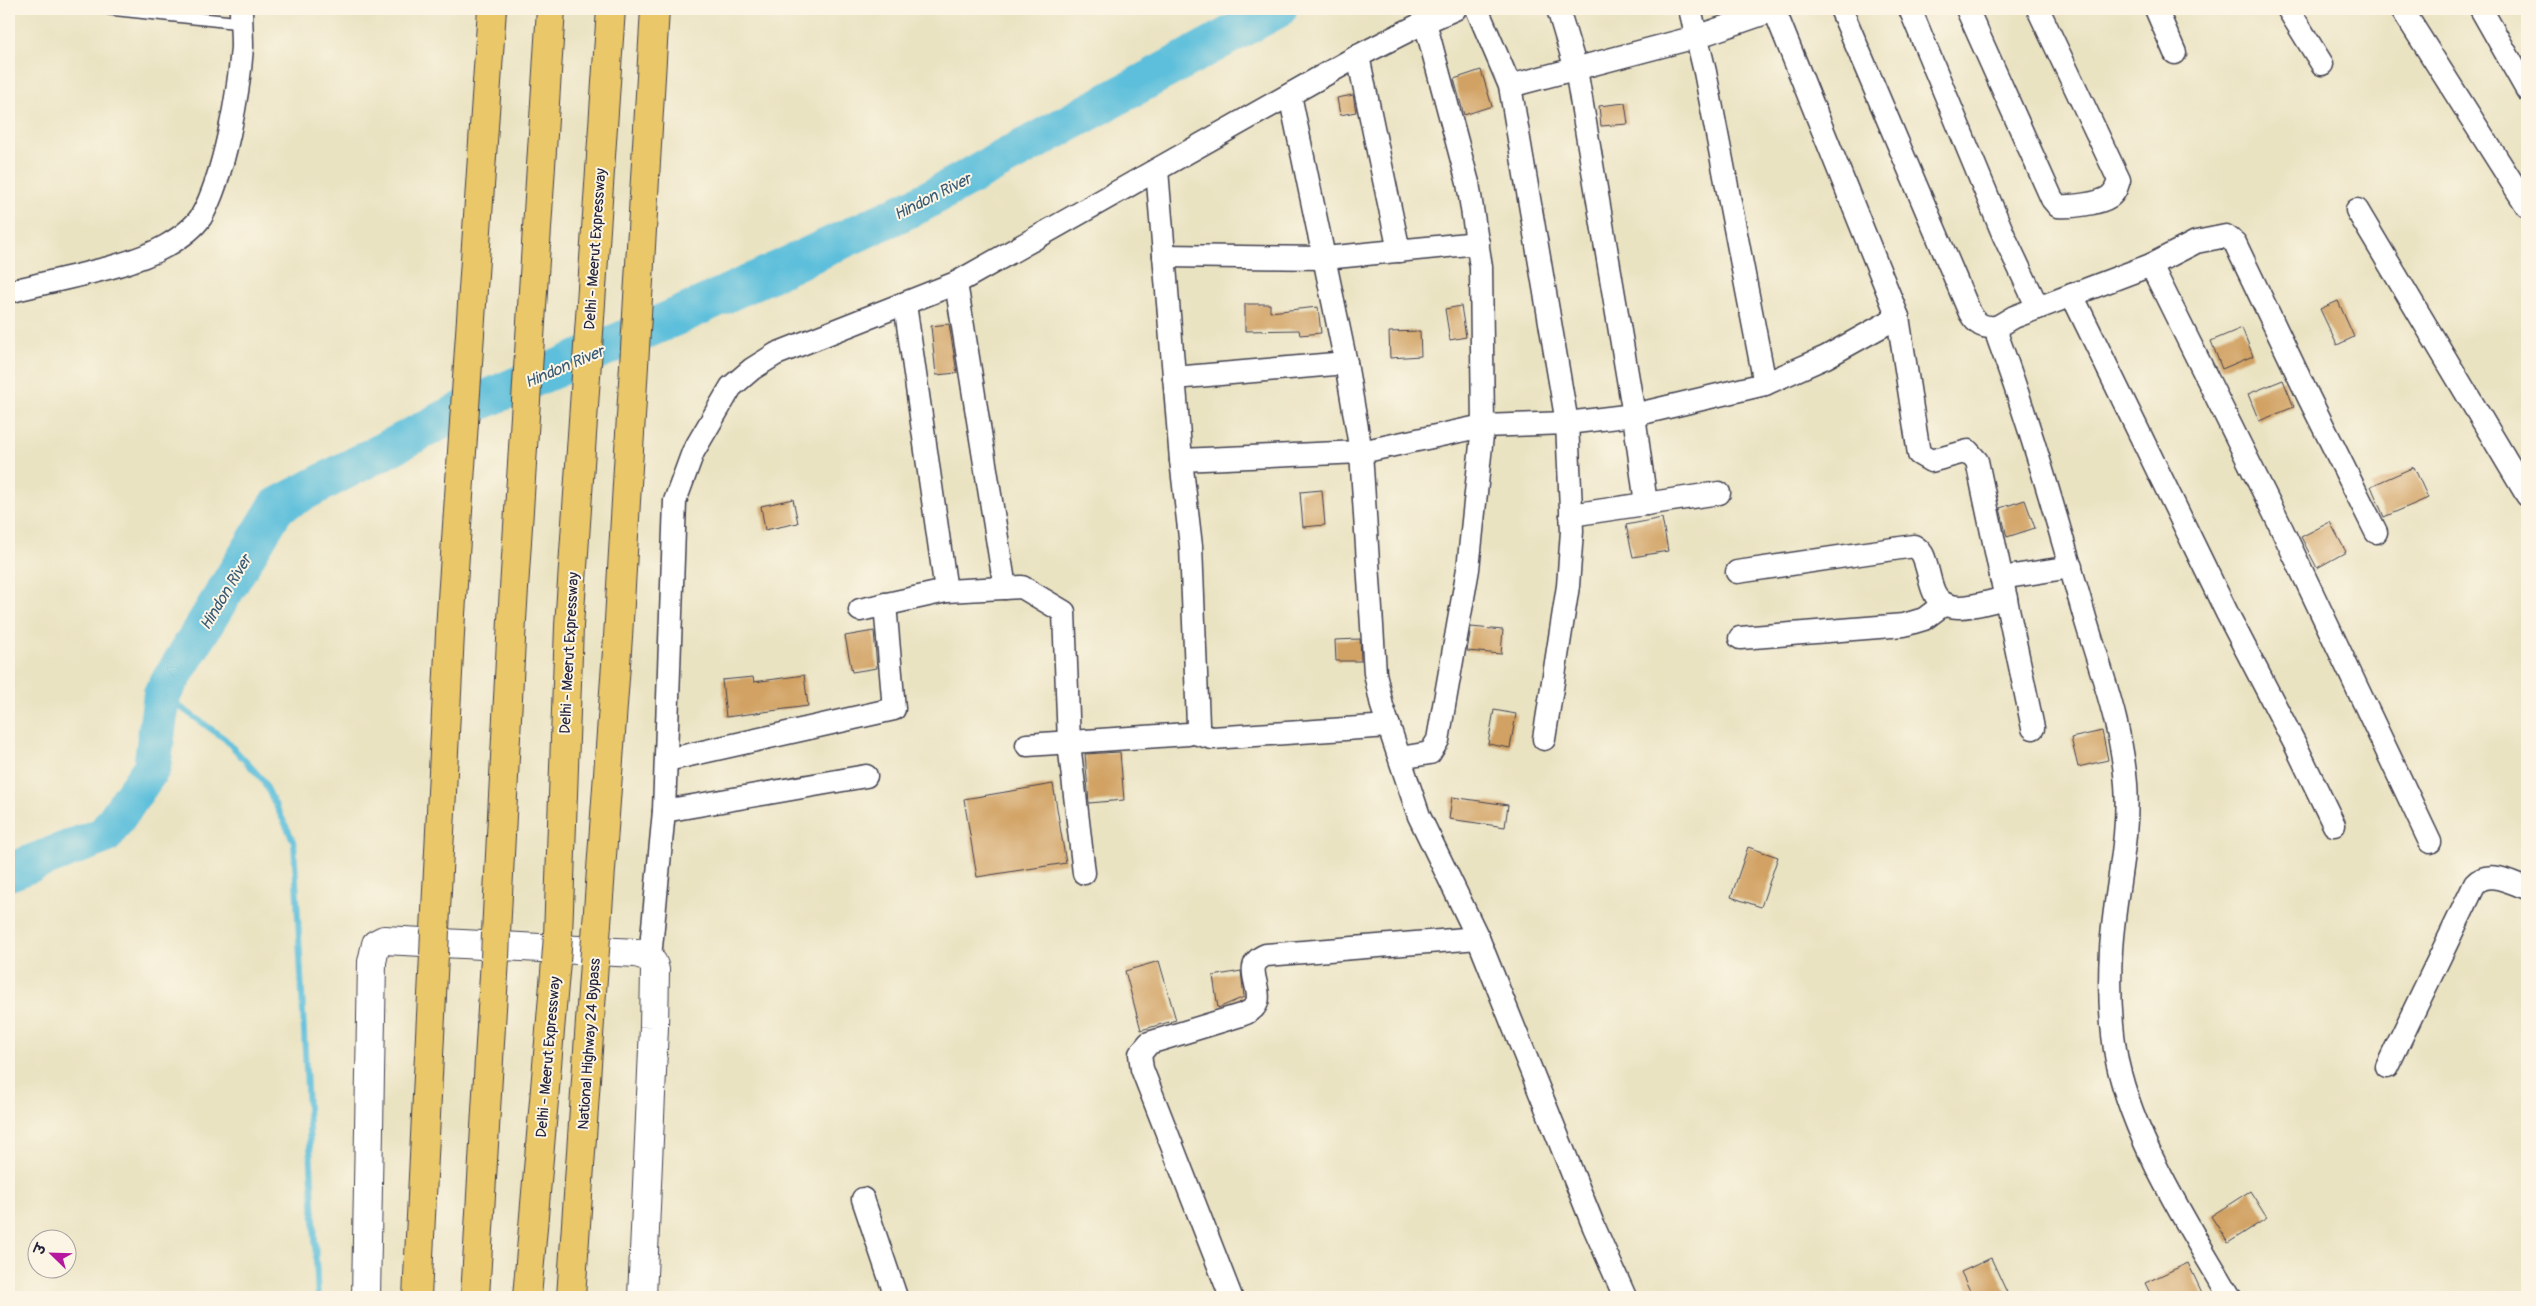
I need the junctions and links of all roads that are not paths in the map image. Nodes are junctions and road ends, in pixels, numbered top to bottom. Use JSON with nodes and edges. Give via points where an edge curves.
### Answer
{"nodes":[{"id":1,"x":110,"y":9,"type":"edge"},
{"id":2,"x":492,"y":9,"type":"edge"},
{"id":3,"x":551,"y":9,"type":"edge"},
{"id":4,"x":611,"y":9,"type":"edge"},
{"id":5,"x":655,"y":9,"type":"edge"},
{"id":6,"x":1455,"y":9,"type":"edge"},
{"id":7,"x":1477,"y":9,"type":"edge"},
{"id":8,"x":1558,"y":9,"type":"edge"},
{"id":9,"x":1690,"y":9,"type":"edge"},
{"id":10,"x":1775,"y":9,"type":"edge"},
{"id":11,"x":1841,"y":9,"type":"edge"},
{"id":12,"x":1910,"y":9,"type":"edge"},
{"id":13,"x":1967,"y":9,"type":"edge"},
{"id":14,"x":2038,"y":9,"type":"edge"},
{"id":15,"x":2156,"y":9,"type":"edge"},
{"id":16,"x":2288,"y":9,"type":"edge"},
{"id":17,"x":2402,"y":9,"type":"edge"},
{"id":18,"x":2481,"y":9,"type":"edge"},
{"id":19,"x":241,"y":16,"type":"edge"},
{"id":20,"x":1425,"y":22,"type":"junction"},
{"id":21,"x":1696,"y":37,"type":"junction"},
{"id":22,"x":2175,"y":53,"type":"dead end"},
{"id":23,"x":1358,"y":56,"type":"junction"},
{"id":24,"x":2322,"y":64,"type":"dead end"},
{"id":25,"x":1576,"y":69,"type":"junction"},
{"id":26,"x":1510,"y":86,"type":"junction"},
{"id":27,"x":2527,"y":90,"type":"edge"},
{"id":28,"x":1290,"y":95,"type":"junction"},
{"id":29,"x":1157,"y":170,"type":"junction"},
{"id":30,"x":2527,"y":206,"type":"edge"},
{"id":31,"x":2357,"y":210,"type":"dead end"},
{"id":32,"x":1478,"y":243,"type":"junction"},
{"id":33,"x":1399,"y":250,"type":"junction"},
{"id":34,"x":1164,"y":256,"type":"junction"},
{"id":35,"x":1325,"y":258,"type":"junction"},
{"id":36,"x":2151,"y":265,"type":"junction"},
{"id":37,"x":956,"y":283,"type":"junction"},
{"id":38,"x":9,"y":292,"type":"edge"},
{"id":39,"x":2072,"y":295,"type":"junction"},
{"id":40,"x":905,"y":304,"type":"junction"},
{"id":41,"x":2038,"y":308,"type":"junction"},
{"id":42,"x":1898,"y":317,"type":"junction"},
{"id":43,"x":1997,"y":327,"type":"junction"},
{"id":44,"x":1346,"y":363,"type":"junction"},
{"id":45,"x":1174,"y":378,"type":"junction"},
{"id":46,"x":1765,"y":384,"type":"junction"},
{"id":47,"x":1634,"y":416,"type":"junction"},
{"id":48,"x":1567,"y":423,"type":"junction"},
{"id":49,"x":1483,"y":426,"type":"junction"},
{"id":50,"x":1361,"y":452,"type":"junction"},
{"id":51,"x":1181,"y":460,"type":"junction"},
{"id":52,"x":1719,"y":493,"type":"dead end"},
{"id":53,"x":2527,"y":495,"type":"edge"},
{"id":54,"x":1646,"y":504,"type":"junction"},
{"id":55,"x":1572,"y":515,"type":"junction"},
{"id":56,"x":2376,"y":532,"type":"dead end"},
{"id":57,"x":2071,"y":567,"type":"junction"},
{"id":58,"x":1737,"y":572,"type":"dead end"},
{"id":59,"x":1005,"y":588,"type":"junction"},
{"id":60,"x":2004,"y":588,"type":"junction"},
{"id":61,"x":946,"y":591,"type":"junction"},
{"id":62,"x":885,"y":604,"type":"junction"},
{"id":63,"x":1944,"y":604,"type":"junction"},
{"id":64,"x":860,"y":610,"type":"dead end"},
{"id":65,"x":1740,"y":638,"type":"dead end"},
{"id":66,"x":1389,"y":726,"type":"junction"},
{"id":67,"x":2033,"y":728,"type":"dead end"},
{"id":68,"x":1194,"y":733,"type":"junction"},
{"id":69,"x":1544,"y":739,"type":"dead end"},
{"id":70,"x":1069,"y":743,"type":"junction"},
{"id":71,"x":1027,"y":745,"type":"dead end"},
{"id":72,"x":1400,"y":758,"type":"junction"},
{"id":73,"x":667,"y":760,"type":"junction"},
{"id":74,"x":866,"y":776,"type":"dead end"},
{"id":75,"x":664,"y":811,"type":"junction"},
{"id":76,"x":2334,"y":825,"type":"dead end"},
{"id":77,"x":2430,"y":842,"type":"dead end"},
{"id":78,"x":1084,"y":874,"type":"dead end"},
{"id":79,"x":2527,"y":888,"type":"edge"},
{"id":80,"x":1478,"y":938,"type":"junction"},
{"id":81,"x":650,"y":958,"type":"junction"},
{"id":82,"x":2387,"y":1067,"type":"dead end"},
{"id":83,"x":863,"y":1199,"type":"dead end"},
{"id":84,"x":366,"y":1297,"type":"edge"},
{"id":85,"x":417,"y":1297,"type":"edge"},
{"id":86,"x":475,"y":1297,"type":"edge"},
{"id":87,"x":527,"y":1297,"type":"edge"},
{"id":88,"x":571,"y":1297,"type":"edge"},
{"id":89,"x":642,"y":1297,"type":"edge"},
{"id":90,"x":896,"y":1297,"type":"edge"},
{"id":91,"x":1231,"y":1297,"type":"edge"},
{"id":92,"x":1625,"y":1297,"type":"edge"},
{"id":93,"x":2230,"y":1297,"type":"edge"}],
"edges":[{"from":1,"to":19,"type":"lane"},
{"from":2,"to":85,"type":"highway","via":[[451,614]]},
{"from":3,"to":86,"type":"highway","via":[[512,620]]},
{"from":4,"to":87,"type":"highway","name":"Delhi - Meerut Expressway","via":[[569,626],[557,949]]},
{"from":5,"to":88,"type":"highway","name":"National Highway 24 Bypass","via":[[618,637]]},
{"from":6,"to":20,"type":"street"},
{"from":7,"to":26,"type":"street"},
{"from":8,"to":25,"type":"street"},
{"from":9,"to":21,"type":"street"},
{"from":10,"to":21,"type":"street"},
{"from":10,"to":42,"type":"street"},
{"from":11,"to":43,"type":"street","via":[[1970,313],[1976,323],[1985,328]]},
{"from":12,"to":41,"type":"street"},
{"from":13,"to":14,"type":"street","via":[[2052,199],[2058,206],[2071,207],[2109,198],[2117,189],[2119,180]]},
{"from":15,"to":22,"type":"street"},
{"from":16,"to":24,"type":"street"},
{"from":17,"to":30,"type":"street"},
{"from":18,"to":27,"type":"street"},
{"from":19,"to":38,"type":"street","via":[[242,47],[232,114],[212,192],[200,218],[166,246],[140,258]]},
{"from":20,"to":23,"type":"street"},
{"from":20,"to":32,"type":"street","via":[[1468,184]]},
{"from":21,"to":25,"type":"street"},
{"from":21,"to":46,"type":"street"},
{"from":23,"to":28,"type":"street"},
{"from":23,"to":33,"type":"street"},
{"from":25,"to":26,"type":"street"},
{"from":25,"to":47,"type":"street"},
{"from":26,"to":48,"type":"street"},
{"from":28,"to":29,"type":"street"},
{"from":28,"to":35,"type":"street"},
{"from":29,"to":34,"type":"street"},
{"from":29,"to":37,"type":"street"},
{"from":31,"to":53,"type":"street"},
{"from":32,"to":33,"type":"street"},
{"from":32,"to":49,"type":"street"},
{"from":33,"to":35,"type":"street"},
{"from":34,"to":35,"type":"street"},
{"from":34,"to":45,"type":"street"},
{"from":35,"to":44,"type":"street"},
{"from":36,"to":39,"type":"street"},
{"from":36,"to":56,"type":"street","via":[[2212,237],[2226,236],[2235,242]]},
{"from":36,"to":77,"type":"street","via":[[2278,521]]},
{"from":37,"to":40,"type":"street"},
{"from":37,"to":59,"type":"street"},
{"from":39,"to":41,"type":"street"},
{"from":39,"to":76,"type":"street"},
{"from":40,"to":61,"type":"street"},
{"from":40,"to":73,"type":"street","via":[[776,354],[752,369],[731,387],[693,452],[675,501]]},
{"from":41,"to":43,"type":"street"},
{"from":42,"to":46,"type":"street","via":[[1826,357]]},
{"from":42,"to":60,"type":"street","via":[[1919,454],[1931,461],[1964,451],[1975,456]]},
{"from":43,"to":57,"type":"street"},
{"from":44,"to":45,"type":"street"},
{"from":44,"to":50,"type":"street"},
{"from":45,"to":51,"type":"street"},
{"from":46,"to":47,"type":"street"},
{"from":47,"to":48,"type":"street"},
{"from":47,"to":54,"type":"street"},
{"from":48,"to":49,"type":"street"},
{"from":48,"to":55,"type":"street"},
{"from":49,"to":50,"type":"street"},
{"from":49,"to":72,"type":"street","via":[[1468,569],[1438,740],[1430,753]]},
{"from":50,"to":51,"type":"street"},
{"from":50,"to":66,"type":"street","via":[[1375,673]]},
{"from":51,"to":68,"type":"street","via":[[1191,546],[1199,718]]},
{"from":52,"to":54,"type":"street"},
{"from":54,"to":55,"type":"street"},
{"from":55,"to":69,"type":"street","via":[[1568,586]]},
{"from":57,"to":60,"type":"street"},
{"from":57,"to":93,"type":"street","via":[[2116,726],[2126,784],[2126,812],[2111,949],[2110,1005],[2118,1061],[2135,1118],[2164,1179]]},
{"from":58,"to":63,"type":"street","via":[[1914,546],[1922,552],[1934,593]]},
{"from":59,"to":61,"type":"street"},
{"from":59,"to":70,"type":"street","via":[[1022,587],[1064,612]]},
{"from":60,"to":63,"type":"street","via":[[1960,606]]},
{"from":60,"to":67,"type":"street"},
{"from":61,"to":62,"type":"street"},
{"from":62,"to":64,"type":"street"},
{"from":62,"to":73,"type":"street","via":[[894,709]]},
{"from":63,"to":65,"type":"street","via":[[1924,619],[1904,625]]},
{"from":66,"to":68,"type":"street","via":[[1212,738]]},
{"from":66,"to":72,"type":"street"},
{"from":68,"to":70,"type":"street"},
{"from":70,"to":71,"type":"street"},
{"from":70,"to":78,"type":"street"},
{"from":72,"to":80,"type":"street","via":[[1419,816]]},
{"from":73,"to":75,"type":"street"},
{"from":74,"to":75,"type":"street"},
{"from":75,"to":81,"type":"street"},
{"from":79,"to":82,"type":"street","via":[[2489,876],[2481,877],[2475,884]]},
{"from":80,"to":91,"type":"street","via":[[1266,955],[1255,960],[1253,965],[1258,996],[1254,1009],[1149,1043],[1144,1048],[1140,1054],[1142,1069]]},
{"from":80,"to":92,"type":"street"},
{"from":81,"to":84,"type":"street","via":[[636,953],[379,941],[372,962]]},
{"from":81,"to":89,"type":"street","via":[[655,970],[654,1027]]},
{"from":83,"to":90,"type":"street"}]}
